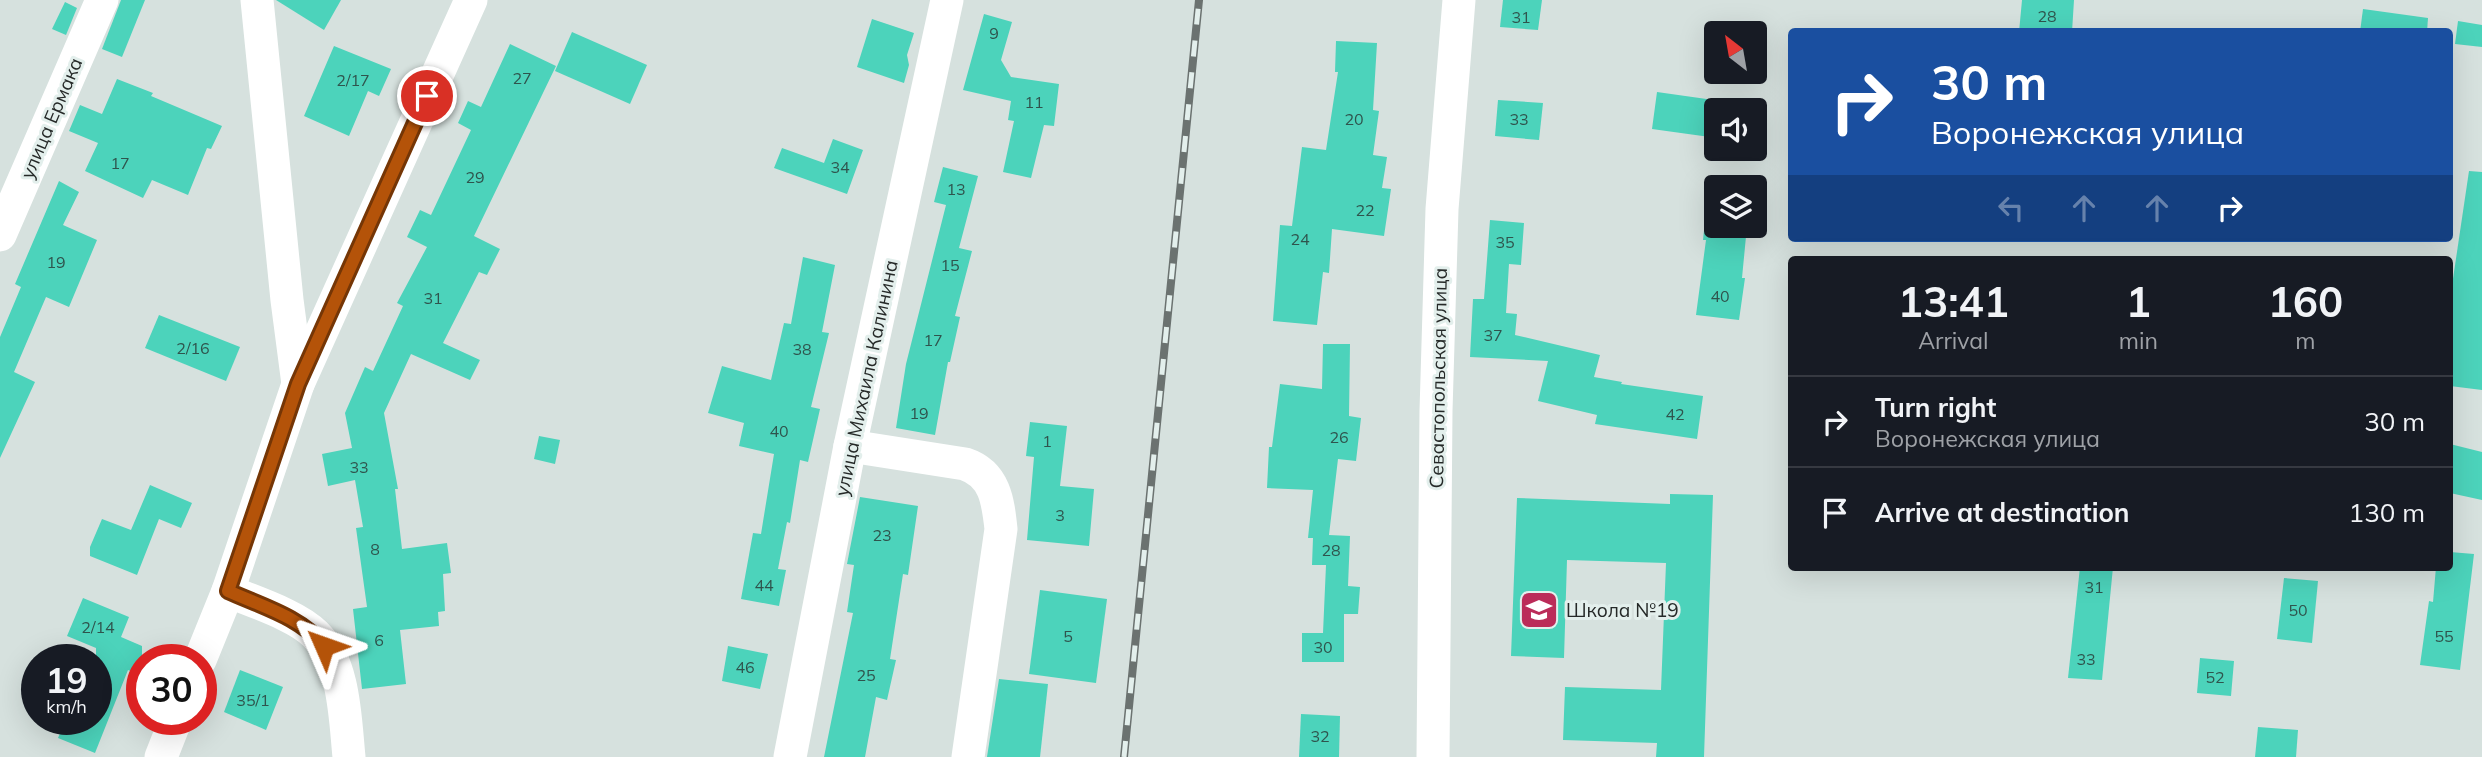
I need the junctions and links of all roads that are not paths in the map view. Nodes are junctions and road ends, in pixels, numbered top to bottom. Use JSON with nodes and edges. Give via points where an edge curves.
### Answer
{"nodes":[{"id":1,"x":102,"y":0,"type":"edge"},
{"id":2,"x":257,"y":0,"type":"edge"},
{"id":3,"x":471,"y":0,"type":"edge"},
{"id":4,"x":947,"y":0,"type":"edge"},
{"id":5,"x":1460,"y":0,"type":"edge"},
{"id":6,"x":0,"y":235,"type":"edge"},
{"id":7,"x":298,"y":384,"type":"junction"},
{"id":8,"x":850,"y":446,"type":"junction"},
{"id":9,"x":228,"y":591,"type":"junction"},
{"id":10,"x":206,"y":644,"type":"edge"},
{"id":11,"x":170,"y":735,"type":"edge"},
{"id":12,"x":161,"y":757,"type":"edge"},
{"id":13,"x":349,"y":757,"type":"edge"},
{"id":14,"x":790,"y":757,"type":"edge"},
{"id":15,"x":968,"y":757,"type":"edge"},
{"id":16,"x":1433,"y":757,"type":"edge"}],
"edges":[{"from":1,"to":6,"type":"street","name":"улица Ермака"},
{"from":2,"to":7,"type":"street"},
{"from":3,"to":7,"type":"street"},
{"from":4,"to":8,"type":"street","name":"улица Михаила Калинина"},
{"from":5,"to":16,"type":"street","name":"Севастопольская улица","via":[[1442,223]]},
{"from":7,"to":9,"type":"street"},
{"from":8,"to":14,"type":"street","name":"улица Михаила Калинина"},
{"from":8,"to":15,"type":"street","via":[[965,464],[987,478],[995,492],[1001,529]]},
{"from":9,"to":10,"type":"street"},
{"from":9,"to":13,"type":"street","via":[[299,623],[324,646],[339,684]]},
{"from":11,"to":12,"type":"street"}]}
